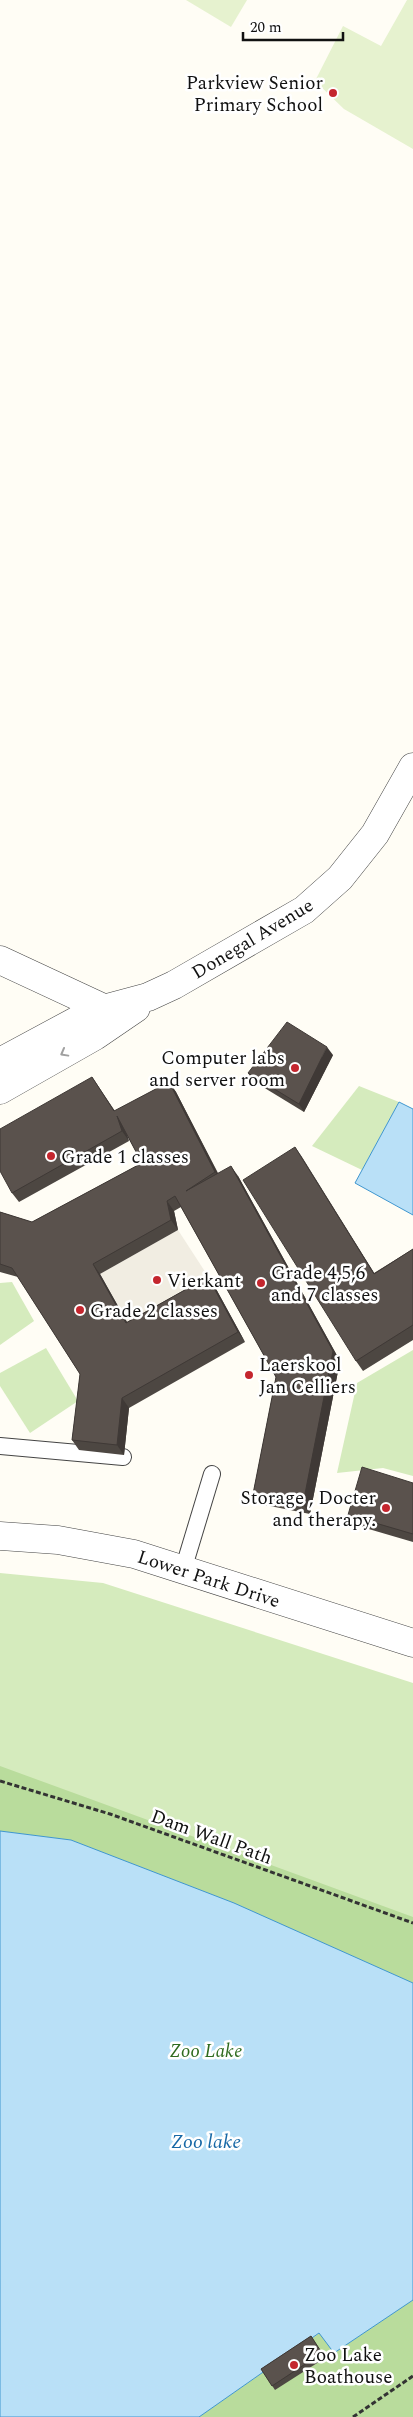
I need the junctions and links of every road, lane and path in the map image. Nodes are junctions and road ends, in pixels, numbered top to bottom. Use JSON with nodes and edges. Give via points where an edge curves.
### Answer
{"nodes":[{"id":1,"x":413,"y":767,"type":"edge"},
{"id":2,"x":6,"y":966,"type":"edge"},
{"id":3,"x":115,"y":1013,"type":"junction"},
{"id":4,"x":86,"y":1028,"type":"junction"},
{"id":5,"x":0,"y":1062,"type":"edge"},
{"id":6,"x":0,"y":1090,"type":"edge"},
{"id":7,"x":0,"y":1446,"type":"edge"},
{"id":8,"x":122,"y":1457,"type":"dead end"},
{"id":9,"x":212,"y":1474,"type":"dead end"},
{"id":10,"x":0,"y":1536,"type":"edge"},
{"id":11,"x":183,"y":1570,"type":"junction"},
{"id":12,"x":413,"y":1643,"type":"edge"},
{"id":13,"x":0,"y":1781,"type":"edge"},
{"id":14,"x":413,"y":1923,"type":"edge"},
{"id":15,"x":413,"y":2376,"type":"edge"},
{"id":16,"x":353,"y":2417,"type":"edge"}],
"edges":[{"from":1,"to":3,"type":"street","name":"Donegal Avenue","via":[[375,834],[340,878],[321,896],[286,922],[174,985]]},
{"from":2,"to":3,"type":"street"},
{"from":2,"to":4,"type":"street"},
{"from":3,"to":4,"type":"street","name":"Donegal Avenue"},
{"from":4,"to":5,"type":"street","name":"Donegal Avenue"},
{"from":4,"to":6,"type":"street","name":"Donegal Avenue","one_way":true},
{"from":7,"to":8,"type":"lane"},
{"from":9,"to":11,"type":"lane"},
{"from":10,"to":11,"type":"street","name":"Lower Park Drive","via":[[58,1540],[134,1554]]},
{"from":11,"to":12,"type":"street","name":"Lower Park Drive"},
{"from":13,"to":14,"type":"path","name":"Dam Wall Path","via":[[110,1814]]},
{"from":15,"to":16,"type":"path"}]}
